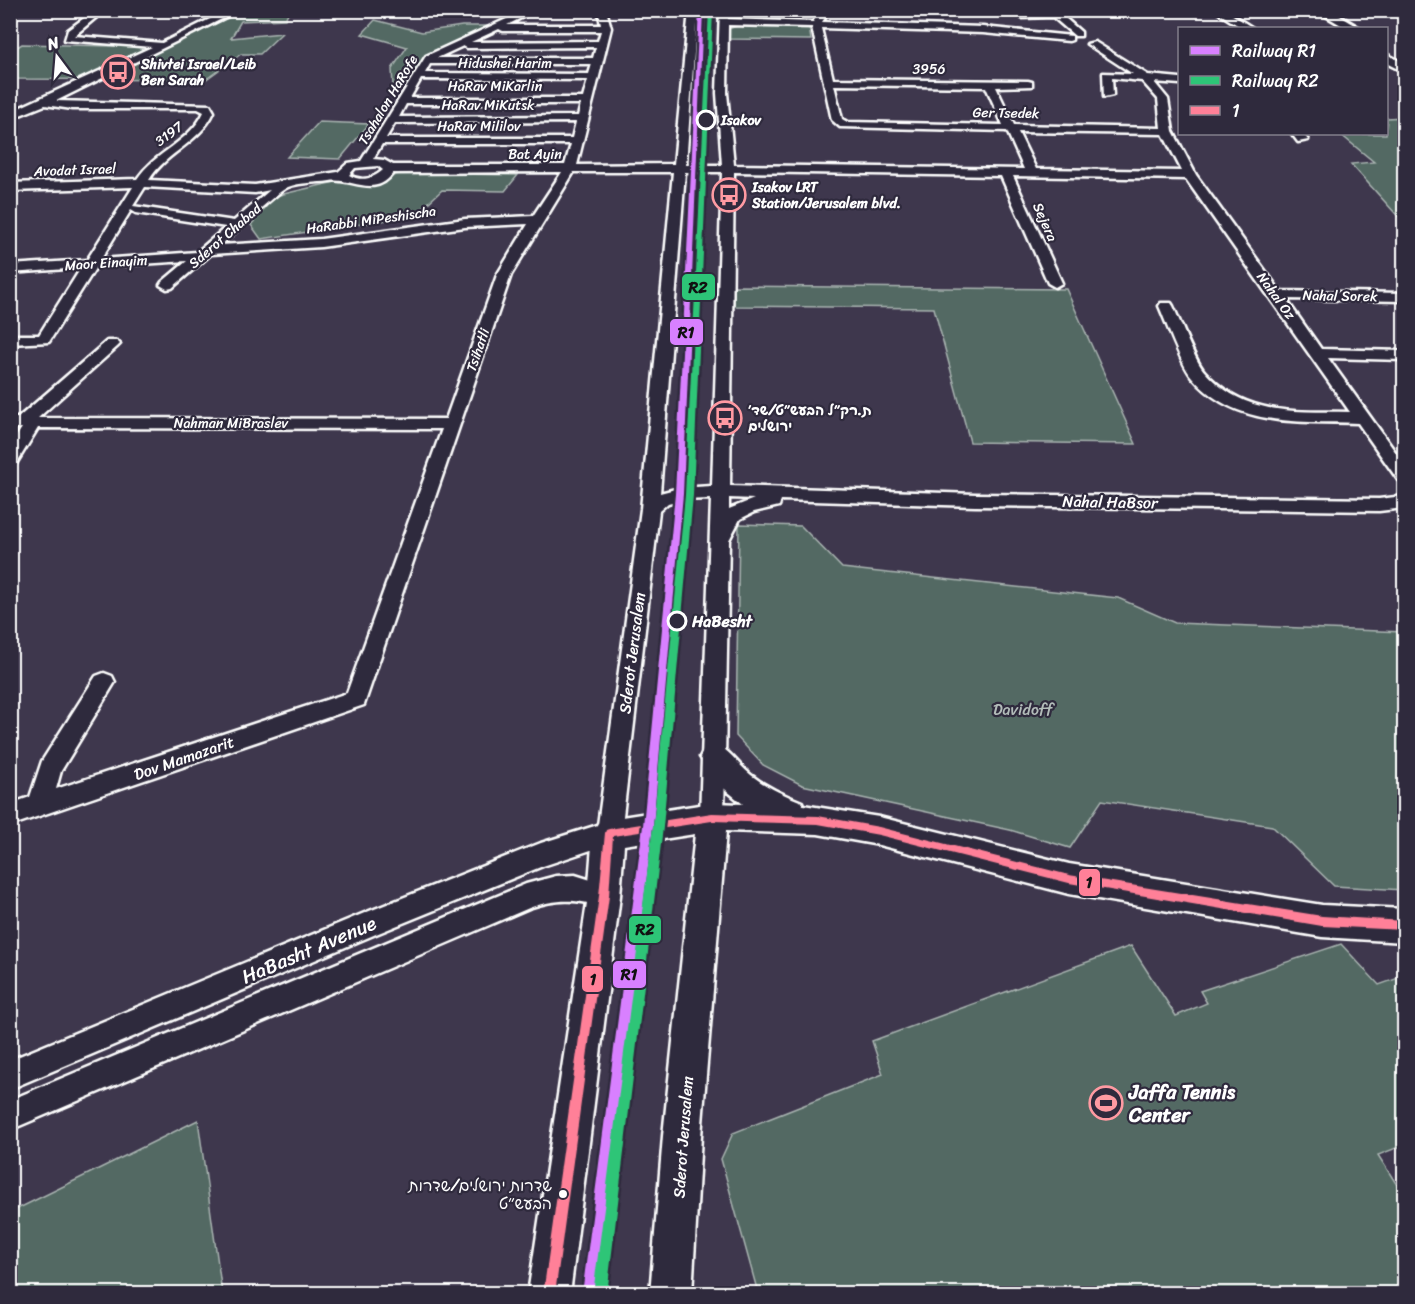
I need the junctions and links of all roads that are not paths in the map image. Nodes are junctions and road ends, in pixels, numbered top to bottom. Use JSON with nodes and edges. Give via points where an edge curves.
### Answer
{"nodes":[{"id":1,"x":101,"y":10,"type":"edge"},
{"id":2,"x":211,"y":10,"type":"edge"},
{"id":3,"x":236,"y":10,"type":"edge"},
{"id":4,"x":520,"y":10,"type":"edge"},
{"id":5,"x":533,"y":10,"type":"edge"},
{"id":6,"x":602,"y":10,"type":"edge"},
{"id":7,"x":693,"y":10,"type":"edge"},
{"id":8,"x":826,"y":10,"type":"edge"},
{"id":9,"x":1218,"y":10,"type":"edge"},
{"id":10,"x":1321,"y":10,"type":"edge"},
{"id":11,"x":1052,"y":12,"type":"edge"},
{"id":12,"x":452,"y":14,"type":"dead end"},
{"id":13,"x":1023,"y":15,"type":"dead end"},
{"id":14,"x":1309,"y":15,"type":"dead end"},
{"id":15,"x":723,"y":16,"type":"edge"},
{"id":16,"x":211,"y":22,"type":"junction"},
{"id":17,"x":816,"y":24,"type":"junction"},
{"id":18,"x":1246,"y":27,"type":"edge"},
{"id":19,"x":1332,"y":27,"type":"edge"},
{"id":20,"x":1352,"y":27,"type":"edge"},
{"id":21,"x":496,"y":28,"type":"junction"},
{"id":22,"x":606,"y":28,"type":"junction"},
{"id":23,"x":1073,"y":36,"type":"junction"},
{"id":24,"x":602,"y":44,"type":"junction"},
{"id":25,"x":160,"y":45,"type":"junction"},
{"id":26,"x":459,"y":45,"type":"junction"},
{"id":27,"x":1388,"y":47,"type":"edge"},
{"id":28,"x":1404,"y":56,"type":"edge"},
{"id":29,"x":1388,"y":59,"type":"edge"},
{"id":30,"x":427,"y":61,"type":"junction"},
{"id":31,"x":596,"y":61,"type":"junction"},
{"id":32,"x":1404,"y":68,"type":"edge"},
{"id":33,"x":418,"y":76,"type":"junction"},
{"id":34,"x":593,"y":77,"type":"junction"},
{"id":35,"x":1144,"y":77,"type":"junction"},
{"id":36,"x":1178,"y":81,"type":"edge"},
{"id":37,"x":830,"y":82,"type":"junction"},
{"id":38,"x":989,"y":83,"type":"junction"},
{"id":39,"x":1028,"y":84,"type":"dead end"},
{"id":40,"x":1108,"y":95,"type":"dead end"},
{"id":41,"x":588,"y":101,"type":"junction"},
{"id":42,"x":44,"y":102,"type":"junction"},
{"id":43,"x":403,"y":102,"type":"junction"},
{"id":44,"x":10,"y":116,"type":"edge"},
{"id":45,"x":584,"y":119,"type":"junction"},
{"id":46,"x":392,"y":120,"type":"junction"},
{"id":47,"x":1010,"y":127,"type":"junction"},
{"id":48,"x":1167,"y":131,"type":"junction"},
{"id":49,"x":379,"y":141,"type":"junction"},
{"id":50,"x":579,"y":141,"type":"junction"},
{"id":51,"x":366,"y":162,"type":"junction"},
{"id":52,"x":679,"y":168,"type":"junction"},
{"id":53,"x":390,"y":169,"type":"junction"},
{"id":54,"x":728,"y":169,"type":"junction"},
{"id":55,"x":570,"y":170,"type":"junction"},
{"id":56,"x":1006,"y":173,"type":"junction"},
{"id":57,"x":1032,"y":173,"type":"junction"},
{"id":58,"x":342,"y":175,"type":"junction"},
{"id":59,"x":1190,"y":175,"type":"junction"},
{"id":60,"x":141,"y":183,"type":"junction"},
{"id":61,"x":282,"y":186,"type":"junction"},
{"id":62,"x":10,"y":187,"type":"edge"},
{"id":63,"x":136,"y":209,"type":"dead end"},
{"id":64,"x":537,"y":220,"type":"junction"},
{"id":65,"x":237,"y":225,"type":"junction"},
{"id":66,"x":205,"y":253,"type":"junction"},
{"id":67,"x":91,"y":265,"type":"junction"},
{"id":68,"x":10,"y":269,"type":"edge"},
{"id":69,"x":1055,"y":282,"type":"dead end"},
{"id":70,"x":167,"y":285,"type":"dead end"},
{"id":71,"x":1276,"y":296,"type":"junction"},
{"id":72,"x":1404,"y":297,"type":"edge"},
{"id":73,"x":1166,"y":306,"type":"dead end"},
{"id":74,"x":10,"y":340,"type":"edge"},
{"id":75,"x":112,"y":344,"type":"dead end"},
{"id":76,"x":1317,"y":353,"type":"junction"},
{"id":77,"x":1404,"y":355,"type":"edge"},
{"id":78,"x":1363,"y":418,"type":"junction"},
{"id":79,"x":18,"y":423,"type":"edge"},
{"id":80,"x":452,"y":424,"type":"junction"},
{"id":81,"x":10,"y":460,"type":"edge"},
{"id":82,"x":1404,"y":476,"type":"edge"},
{"id":83,"x":722,"y":492,"type":"junction"},
{"id":84,"x":815,"y":496,"type":"junction"},
{"id":85,"x":1404,"y":502,"type":"edge"},
{"id":86,"x":650,"y":509,"type":"junction"},
{"id":87,"x":721,"y":537,"type":"junction"},
{"id":88,"x":104,"y":682,"type":"dead end"},
{"id":89,"x":356,"y":699,"type":"joint"},
{"id":90,"x":715,"y":757,"type":"junction"},
{"id":91,"x":40,"y":806,"type":"junction"},
{"id":92,"x":10,"y":815,"type":"edge"},
{"id":93,"x":712,"y":817,"type":"junction"},
{"id":94,"x":818,"y":820,"type":"junction"},
{"id":95,"x":609,"y":833,"type":"junction"},
{"id":96,"x":603,"y":896,"type":"junction"},
{"id":97,"x":1404,"y":926,"type":"edge"},
{"id":98,"x":10,"y":1075,"type":"edge"},
{"id":99,"x":10,"y":1115,"type":"edge"},
{"id":100,"x":549,"y":1293,"type":"edge"},
{"id":101,"x":671,"y":1293,"type":"edge"}],
"edges":[{"from":1,"to":25,"type":"street","via":[[68,38]]},
{"from":2,"to":16,"type":"street"},
{"from":3,"to":16,"type":"street"},
{"from":4,"to":12,"type":"street"},
{"from":5,"to":21,"type":"street","name":"Tsahalon HaRofe"},
{"from":6,"to":22,"type":"street","name":"Tsihatli"},
{"from":7,"to":52,"type":"street","name":"Sderot Jerusalem"},
{"from":8,"to":17,"type":"street"},
{"from":9,"to":18,"type":"street"},
{"from":10,"to":20,"type":"main road"},
{"from":11,"to":13,"type":"street"},
{"from":11,"to":23,"type":"street"},
{"from":14,"to":19,"type":"main road"},
{"from":15,"to":17,"type":"street"},
{"from":15,"to":54,"type":"street","name":"Sderot Jerusalem","via":[[723,116]]},
{"from":16,"to":25,"type":"street"},
{"from":17,"to":23,"type":"street"},
{"from":17,"to":37,"type":"street"},
{"from":21,"to":22,"type":"street"},
{"from":21,"to":26,"type":"street","name":"Tsahalon HaRofe"},
{"from":22,"to":24,"type":"street","name":"Tsihatli"},
{"from":23,"to":35,"type":"street","via":[[1093,35],[1101,40],[1092,44]]},
{"from":24,"to":26,"type":"street"},
{"from":24,"to":31,"type":"street","name":"Tsihatli"},
{"from":25,"to":42,"type":"street"},
{"from":26,"to":30,"type":"street","name":"Tsahalon HaRofe"},
{"from":27,"to":28,"type":"main road"},
{"from":29,"to":32,"type":"main road"},
{"from":30,"to":31,"type":"street"},
{"from":30,"to":33,"type":"street","name":"Tsahalon HaRofe"},
{"from":31,"to":34,"type":"street","name":"Tsihatli"},
{"from":33,"to":34,"type":"street","name":"Hidushei Harim"},
{"from":33,"to":43,"type":"street","name":"Tsahalon HaRofe"},
{"from":34,"to":41,"type":"street","name":"Tsihatli"},
{"from":35,"to":36,"type":"street"},
{"from":35,"to":40,"type":"street","via":[[1107,75]]},
{"from":35,"to":48,"type":"street","via":[[1163,99]]},
{"from":37,"to":38,"type":"street","name":"3956"},
{"from":37,"to":47,"type":"street","name":"Ger Tsedek","via":[[837,120],[844,125]]},
{"from":38,"to":39,"type":"street","name":"3956"},
{"from":38,"to":47,"type":"street"},
{"from":41,"to":43,"type":"street","name":"HaRav MiKarlin"},
{"from":41,"to":45,"type":"street","name":"Tsihatli"},
{"from":42,"to":44,"type":"street"},
{"from":42,"to":60,"type":"street","name":"3197","via":[[72,106],[206,107],[207,119],[199,130],[157,161]]},
{"from":43,"to":46,"type":"street","name":"Tsahalon HaRofe"},
{"from":45,"to":46,"type":"street","name":"HaRav MiKutsk"},
{"from":45,"to":50,"type":"street","name":"Tsihatli"},
{"from":46,"to":49,"type":"street","name":"Tsahalon HaRofe"},
{"from":47,"to":48,"type":"street","name":"Ger Tsedek"},
{"from":47,"to":57,"type":"street"},
{"from":48,"to":59,"type":"street","name":"Nahal Oz"},
{"from":49,"to":50,"type":"street","name":"HaRav Mililov"},
{"from":49,"to":51,"type":"street","name":"Tsahalon HaRofe"},
{"from":50,"to":55,"type":"street","name":"Tsihatli"},
{"from":51,"to":53,"type":"street","via":[[380,162]]},
{"from":51,"to":58,"type":"street","via":[[352,165]]},
{"from":52,"to":54,"type":"street"},
{"from":52,"to":55,"type":"street","name":"Bat Ayin"},
{"from":52,"to":86,"type":"street","name":"Sderot Jerusalem"},
{"from":53,"to":55,"type":"street","name":"Bat Ayin"},
{"from":53,"to":58,"type":"street","via":[[385,176],[371,181],[348,180]]},
{"from":54,"to":56,"type":"street"},
{"from":54,"to":83,"type":"street","name":"Sderot Jerusalem"},
{"from":55,"to":64,"type":"street","name":"Tsihatli"},
{"from":56,"to":57,"type":"street"},
{"from":56,"to":69,"type":"street","name":"Sejera"},
{"from":57,"to":59,"type":"street"},
{"from":58,"to":61,"type":"street"},
{"from":59,"to":71,"type":"street","name":"Nahal Oz"},
{"from":60,"to":61,"type":"street","via":[[230,188]]},
{"from":60,"to":62,"type":"street","name":"Avodat Israel"},
{"from":60,"to":67,"type":"street","name":"3197"},
{"from":61,"to":65,"type":"street","name":"Sderot Chabad"},
{"from":63,"to":65,"type":"street"},
{"from":64,"to":66,"type":"street","name":"HaRabbi MiPeshischa","via":[[465,223],[321,243]]},
{"from":64,"to":80,"type":"street","name":"Tsihatli","via":[[504,275]]},
{"from":65,"to":66,"type":"street","name":"Sderot Chabad"},
{"from":66,"to":67,"type":"street","name":"Maor Einayim"},
{"from":66,"to":70,"type":"street","name":"Sderot Chabad"},
{"from":67,"to":68,"type":"street","name":"Maor Einayim"},
{"from":67,"to":74,"type":"street","name":"3197","via":[[44,339]]},
{"from":71,"to":72,"type":"street","name":"Nahal Sorek"},
{"from":71,"to":76,"type":"street","name":"Nahal Oz"},
{"from":73,"to":78,"type":"street","via":[[1198,374],[1238,406],[1270,415]]},
{"from":75,"to":79,"type":"street"},
{"from":76,"to":77,"type":"street"},
{"from":76,"to":78,"type":"street","name":"Nahal Oz"},
{"from":78,"to":82,"type":"street","name":"Nahal Oz"},
{"from":79,"to":80,"type":"street","name":"Nahman MiBraslev"},
{"from":79,"to":81,"type":"street"},
{"from":80,"to":89,"type":"street","name":"Tsihatli"},
{"from":83,"to":84,"type":"street","name":"Nahal HaBsor"},
{"from":83,"to":86,"type":"street","name":"Nahal HaBsor","via":[[679,494],[662,499]]},
{"from":83,"to":87,"type":"street","name":"Sderot Jerusalem"},
{"from":84,"to":85,"type":"street","name":"Nahal HaBsor","via":[[1379,505]]},
{"from":84,"to":87,"type":"street","name":"Nahal HaBsor","via":[[744,508],[729,517]]},
{"from":86,"to":95,"type":"street","name":"Sderot Jerusalem"},
{"from":87,"to":90,"type":"street","name":"Sderot Jerusalem"},
{"from":88,"to":91,"type":"street","via":[[50,768]]},
{"from":89,"to":91,"type":"street","name":"Dov Mamazarit"},
{"from":90,"to":93,"type":"street","name":"Sderot Jerusalem"},
{"from":90,"to":94,"type":"main road","via":[[726,774],[752,795]]},
{"from":91,"to":92,"type":"street","name":"Dov Mamazarit"},
{"from":93,"to":94,"type":"main road"},
{"from":93,"to":95,"type":"main road"},
{"from":93,"to":101,"type":"main road","name":"Sderot Jerusalem"},
{"from":94,"to":97,"type":"main road","via":[[879,831],[1069,879],[1322,921]]},
{"from":95,"to":96,"type":"main road","name":"Sderot Jerusalem"},
{"from":95,"to":98,"type":"street","name":"HaBasht Avenue","via":[[541,855],[367,925]]},
{"from":96,"to":99,"type":"street","name":"HaBasht Avenue","via":[[591,888],[580,887],[526,896]]},
{"from":96,"to":100,"type":"main road","name":"Sderot Jerusalem"}]}
